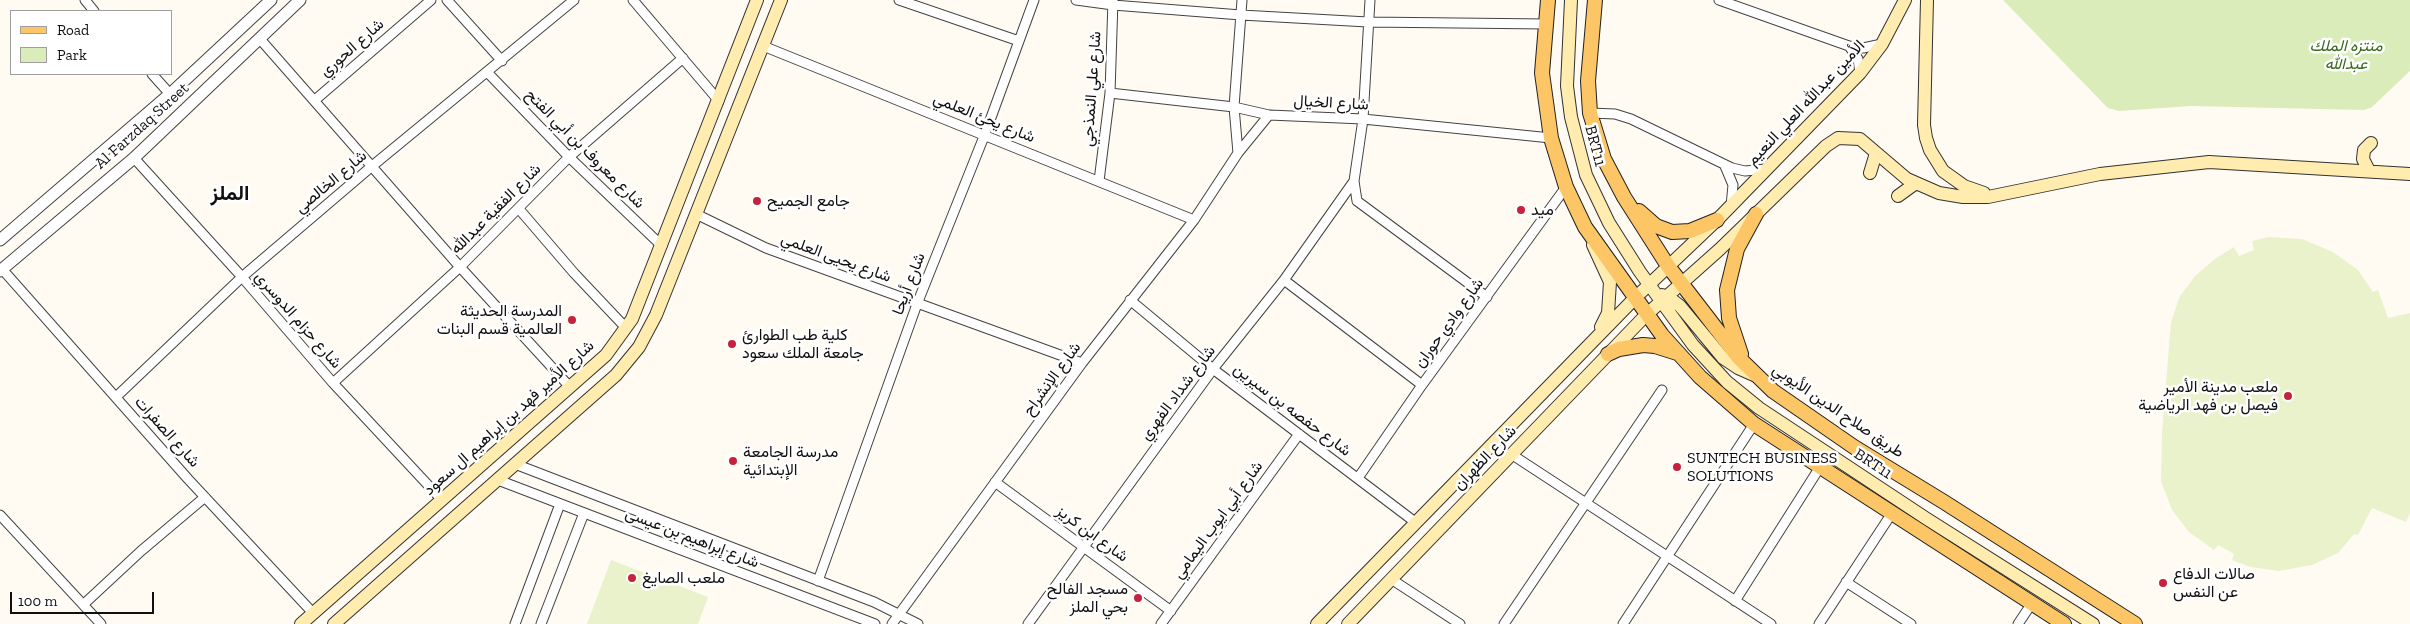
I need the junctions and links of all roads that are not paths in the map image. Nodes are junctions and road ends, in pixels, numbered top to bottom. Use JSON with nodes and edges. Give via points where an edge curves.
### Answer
{"nodes":[{"id":1,"x":84,"y":0,"type":"edge"},
{"id":2,"x":270,"y":0,"type":"edge"},
{"id":3,"x":300,"y":0,"type":"edge"},
{"id":4,"x":431,"y":0,"type":"edge"},
{"id":5,"x":447,"y":0,"type":"edge"},
{"id":6,"x":574,"y":0,"type":"edge"},
{"id":7,"x":633,"y":0,"type":"edge"},
{"id":8,"x":757,"y":0,"type":"edge"},
{"id":9,"x":781,"y":0,"type":"edge"},
{"id":10,"x":899,"y":0,"type":"edge"},
{"id":11,"x":1034,"y":0,"type":"edge"},
{"id":12,"x":1076,"y":0,"type":"edge"},
{"id":13,"x":1242,"y":0,"type":"edge"},
{"id":14,"x":1370,"y":0,"type":"edge"},
{"id":15,"x":1548,"y":0,"type":"edge"},
{"id":16,"x":1571,"y":0,"type":"edge"},
{"id":17,"x":1595,"y":0,"type":"edge"},
{"id":18,"x":1720,"y":0,"type":"edge"},
{"id":19,"x":1905,"y":0,"type":"edge"},
{"id":20,"x":1927,"y":0,"type":"edge"},
{"id":21,"x":1113,"y":3,"type":"edge"},
{"id":22,"x":93,"y":10,"type":"edge"},
{"id":23,"x":1241,"y":15,"type":"junction"},
{"id":24,"x":1368,"y":22,"type":"junction"},
{"id":25,"x":1546,"y":24,"type":"junction"},
{"id":26,"x":260,"y":38,"type":"junction"},
{"id":27,"x":1019,"y":41,"type":"junction"},
{"id":28,"x":1882,"y":44,"type":"junction"},
{"id":29,"x":763,"y":46,"type":"junction"},
{"id":30,"x":1849,"y":46,"type":"junction"},
{"id":31,"x":682,"y":58,"type":"junction"},
{"id":32,"x":502,"y":61,"type":"junction"},
{"id":33,"x":487,"y":72,"type":"junction"},
{"id":34,"x":1860,"y":73,"type":"junction"},
{"id":35,"x":153,"y":75,"type":"edge"},
{"id":36,"x":1110,"y":93,"type":"junction"},
{"id":37,"x":170,"y":94,"type":"junction"},
{"id":38,"x":315,"y":100,"type":"junction"},
{"id":39,"x":719,"y":101,"type":"junction"},
{"id":40,"x":1234,"y":107,"type":"junction"},
{"id":41,"x":1590,"y":113,"type":"junction"},
{"id":42,"x":1269,"y":115,"type":"junction"},
{"id":43,"x":1363,"y":119,"type":"junction"},
{"id":44,"x":984,"y":134,"type":"junction"},
{"id":45,"x":1551,"y":138,"type":"junction"},
{"id":46,"x":2371,"y":143,"type":"dead end"},
{"id":47,"x":1238,"y":153,"type":"junction"},
{"id":48,"x":1876,"y":153,"type":"junction"},
{"id":49,"x":569,"y":157,"type":"junction"},
{"id":50,"x":134,"y":158,"type":"junction"},
{"id":51,"x":1725,"y":166,"type":"junction"},
{"id":52,"x":371,"y":167,"type":"junction"},
{"id":53,"x":1766,"y":170,"type":"junction"},
{"id":54,"x":2370,"y":171,"type":"junction"},
{"id":55,"x":1870,"y":173,"type":"dead end"},
{"id":56,"x":2410,"y":174,"type":"edge"},
{"id":57,"x":1099,"y":181,"type":"junction"},
{"id":58,"x":1354,"y":181,"type":"junction"},
{"id":59,"x":1916,"y":183,"type":"junction"},
{"id":60,"x":1566,"y":187,"type":"junction"},
{"id":61,"x":2000,"y":194,"type":"junction"},
{"id":62,"x":1898,"y":196,"type":"dead end"},
{"id":63,"x":1624,"y":197,"type":"junction"},
{"id":64,"x":1731,"y":206,"type":"junction"},
{"id":65,"x":519,"y":209,"type":"junction"},
{"id":66,"x":696,"y":214,"type":"junction"},
{"id":67,"x":1756,"y":214,"type":"junction"},
{"id":68,"x":1194,"y":220,"type":"junction"},
{"id":69,"x":1717,"y":220,"type":"junction"},
{"id":70,"x":1585,"y":226,"type":"junction"},
{"id":71,"x":0,"y":240,"type":"edge"},
{"id":72,"x":662,"y":246,"type":"junction"},
{"id":73,"x":1668,"y":266,"type":"junction"},
{"id":74,"x":460,"y":267,"type":"junction"},
{"id":75,"x":1,"y":270,"type":"edge"},
{"id":76,"x":242,"y":277,"type":"junction"},
{"id":77,"x":1284,"y":280,"type":"junction"},
{"id":78,"x":1682,"y":284,"type":"junction"},
{"id":79,"x":1658,"y":294,"type":"junction"},
{"id":80,"x":1487,"y":297,"type":"junction"},
{"id":81,"x":1635,"y":298,"type":"junction"},
{"id":82,"x":1130,"y":300,"type":"junction"},
{"id":83,"x":917,"y":304,"type":"junction"},
{"id":84,"x":1646,"y":315,"type":"junction"},
{"id":85,"x":626,"y":328,"type":"junction"},
{"id":86,"x":1597,"y":336,"type":"junction"},
{"id":87,"x":1608,"y":354,"type":"junction"},
{"id":88,"x":1678,"y":354,"type":"junction"},
{"id":89,"x":1082,"y":363,"type":"junction"},
{"id":90,"x":1213,"y":369,"type":"junction"},
{"id":91,"x":1750,"y":370,"type":"junction"},
{"id":92,"x":333,"y":383,"type":"junction"},
{"id":93,"x":1422,"y":385,"type":"junction"},
{"id":94,"x":570,"y":387,"type":"junction"},
{"id":95,"x":1662,"y":390,"type":"dead end"},
{"id":96,"x":116,"y":398,"type":"junction"},
{"id":97,"x":1754,"y":424,"type":"junction"},
{"id":98,"x":1299,"y":434,"type":"junction"},
{"id":99,"x":1511,"y":454,"type":"junction"},
{"id":100,"x":515,"y":464,"type":"junction"},
{"id":101,"x":1820,"y":467,"type":"junction"},
{"id":102,"x":1358,"y":478,"type":"junction"},
{"id":103,"x":498,"y":480,"type":"junction"},
{"id":104,"x":995,"y":482,"type":"junction"},
{"id":105,"x":206,"y":497,"type":"junction"},
{"id":106,"x":442,"y":500,"type":"junction"},
{"id":107,"x":1586,"y":503,"type":"junction"},
{"id":108,"x":560,"y":504,"type":"junction"},
{"id":109,"x":584,"y":513,"type":"junction"},
{"id":110,"x":1892,"y":513,"type":"junction"},
{"id":111,"x":0,"y":515,"type":"edge"},
{"id":112,"x":1415,"y":522,"type":"junction"},
{"id":113,"x":1084,"y":545,"type":"junction"},
{"id":114,"x":1667,"y":556,"type":"junction"},
{"id":115,"x":1391,"y":579,"type":"junction"},
{"id":116,"x":818,"y":581,"type":"junction"},
{"id":117,"x":1846,"y":582,"type":"junction"},
{"id":118,"x":1735,"y":600,"type":"junction"},
{"id":119,"x":2032,"y":603,"type":"junction"},
{"id":120,"x":84,"y":604,"type":"junction"},
{"id":121,"x":1171,"y":611,"type":"junction"},
{"id":122,"x":313,"y":613,"type":"junction"},
{"id":123,"x":899,"y":613,"type":"junction"},
{"id":124,"x":1448,"y":621,"type":"edge"},
{"id":125,"x":101,"y":624,"type":"edge"},
{"id":126,"x":301,"y":624,"type":"edge"},
{"id":127,"x":334,"y":624,"type":"edge"},
{"id":128,"x":515,"y":624,"type":"edge"},
{"id":129,"x":541,"y":624,"type":"edge"},
{"id":130,"x":875,"y":624,"type":"edge"},
{"id":131,"x":892,"y":624,"type":"edge"},
{"id":132,"x":918,"y":624,"type":"edge"},
{"id":133,"x":1028,"y":624,"type":"edge"},
{"id":134,"x":1161,"y":624,"type":"edge"},
{"id":135,"x":1317,"y":624,"type":"edge"},
{"id":136,"x":1348,"y":624,"type":"edge"},
{"id":137,"x":1460,"y":624,"type":"edge"},
{"id":138,"x":1504,"y":624,"type":"edge"},
{"id":139,"x":1624,"y":624,"type":"edge"},
{"id":140,"x":1771,"y":624,"type":"edge"},
{"id":141,"x":1818,"y":624,"type":"edge"},
{"id":142,"x":1911,"y":624,"type":"edge"},
{"id":143,"x":2018,"y":624,"type":"edge"},
{"id":144,"x":2064,"y":624,"type":"edge"},
{"id":145,"x":2093,"y":624,"type":"edge"},
{"id":146,"x":2134,"y":624,"type":"edge"}],
"edges":[{"from":1,"to":22,"type":"street"},
{"from":2,"to":37,"type":"street","name":"Al Farzdaq Street"},
{"from":3,"to":26,"type":"street","name":"Al Farzdaq Street"},
{"from":4,"to":38,"type":"street","name":"شارع الحوري"},
{"from":5,"to":32,"type":"street"},
{"from":6,"to":32,"type":"street","name":"شارع الخالصي"},
{"from":7,"to":31,"type":"street"},
{"from":8,"to":39,"type":"main road","name":"شارع الأمير فهد بن إبراهيم ال سعود"},
{"from":9,"to":29,"type":"main road"},
{"from":10,"to":27,"type":"street"},
{"from":11,"to":27,"type":"street","name":"شارع أريحا"},
{"from":12,"to":21,"type":"street"},
{"from":13,"to":23,"type":"street"},
{"from":14,"to":24,"type":"street","name":"شارع شداد الفهري"},
{"from":15,"to":25,"type":"main road"},
{"from":16,"to":79,"type":"main road","name":"BRT11","via":[[1567,86],[1580,154],[1595,199]]},
{"from":17,"to":41,"type":"main road","name":"طريق صلاح الدين الأيوبي","via":[[1588,81]]},
{"from":18,"to":30,"type":"street"},
{"from":19,"to":28,"type":"main road","name":"الأمين عبدالله العلي النعيم"},
{"from":20,"to":61,"type":"main road","via":[[1924,125],[1930,150],[1953,180],[1975,191]]},
{"from":21,"to":23,"type":"street"},
{"from":21,"to":36,"type":"street","name":"شارع علي النمذجي"},
{"from":23,"to":24,"type":"street"},
{"from":23,"to":40,"type":"street"},
{"from":24,"to":25,"type":"street"},
{"from":24,"to":43,"type":"street","name":"شارع شداد الفهري"},
{"from":25,"to":45,"type":"main road","via":[[1542,73]]},
{"from":26,"to":38,"type":"street"},
{"from":26,"to":50,"type":"street","name":"Al Farzdaq Street"},
{"from":27,"to":44,"type":"street","name":"شارع أريحا"},
{"from":28,"to":30,"type":"street","via":[[1862,48]]},
{"from":28,"to":34,"type":"main road","name":"الأمين عبدالله العلي النعيم"},
{"from":29,"to":44,"type":"street","name":"شارع يحئ العلمي"},
{"from":29,"to":66,"type":"main road"},
{"from":30,"to":34,"type":"street","via":[[1858,59]]},
{"from":31,"to":39,"type":"street"},
{"from":31,"to":49,"type":"street","name":"شارع الفقية عبدالله"},
{"from":32,"to":33,"type":"street","name":"شارع الخالصي"},
{"from":33,"to":49,"type":"street","name":"شارع معروف بن أبي الفتح"},
{"from":33,"to":52,"type":"street","name":"شارع الخالصي"},
{"from":34,"to":53,"type":"main road","name":"الأمين عبدالله العلي النعيم"},
{"from":35,"to":37,"type":"street"},
{"from":36,"to":40,"type":"street","name":"شارع الخيال"},
{"from":36,"to":57,"type":"street","name":"شارع علي النمذجي"},
{"from":37,"to":71,"type":"street","name":"Al Farzdaq Street"},
{"from":38,"to":52,"type":"street"},
{"from":39,"to":72,"type":"main road","name":"شارع الأمير فهد بن إبراهيم ال سعود"},
{"from":40,"to":42,"type":"street","name":"شارع الخيال"},
{"from":40,"to":47,"type":"street"},
{"from":41,"to":51,"type":"street","via":[[1615,114],[1631,119]]},
{"from":41,"to":63,"type":"main road","name":"طريق صلاح الدين الأيوبي","via":[[1604,159]]},
{"from":42,"to":43,"type":"street","name":"شارع الخيال"},
{"from":42,"to":47,"type":"street","name":"شارع الإنشراح"},
{"from":43,"to":45,"type":"street","name":"شارع الخيال"},
{"from":43,"to":58,"type":"street","name":"شارع شداد الفهري"},
{"from":44,"to":57,"type":"street","name":"شارع يحئ العلمي"},
{"from":44,"to":83,"type":"street","name":"شارع أريحا"},
{"from":45,"to":60,"type":"main road"},
{"from":46,"to":54,"type":"main road","via":[[2364,150],[2363,159]]},
{"from":47,"to":68,"type":"street","name":"شارع الإنشراح"},
{"from":48,"to":55,"type":"main road"},
{"from":48,"to":59,"type":"main road","via":[[1898,173]]},
{"from":48,"to":67,"type":"main road","via":[[1860,139],[1845,137],[1831,141]]},
{"from":49,"to":65,"type":"street","name":"شارع الفقية عبدالله"},
{"from":49,"to":72,"type":"street","name":"شارع معروف بن أبي الفتح"},
{"from":50,"to":75,"type":"street","name":"Al Farzdaq Street"},
{"from":50,"to":76,"type":"street","name":"شارع حزام الدوسري"},
{"from":51,"to":53,"type":"street","via":[[1745,171]]},
{"from":51,"to":64,"type":"street","via":[[1733,185]]},
{"from":52,"to":74,"type":"street"},
{"from":52,"to":76,"type":"street","name":"شارع الخالصي"},
{"from":53,"to":64,"type":"main road","name":"الأمين عبدالله العلي النعيم"},
{"from":54,"to":56,"type":"main road"},
{"from":54,"to":61,"type":"main road","via":[[2209,162],[2086,176]]},
{"from":57,"to":68,"type":"street","name":"شارع يحئ العلمي"},
{"from":58,"to":77,"type":"street","name":"شارع شداد الفهري"},
{"from":58,"to":80,"type":"street","name":"شارع شداد الفهري","via":[[1357,201]]},
{"from":59,"to":61,"type":"main road","via":[[1938,193],[1963,197]]},
{"from":59,"to":62,"type":"main road"},
{"from":60,"to":70,"type":"main road"},
{"from":60,"to":80,"type":"street","name":"شارع وادي حوران"},
{"from":63,"to":69,"type":"main road","via":[[1649,220],[1672,232],[1690,231]]},
{"from":63,"to":73,"type":"main road","name":"طريق صلاح الدين الأيوبي"},
{"from":64,"to":69,"type":"main road","name":"الأمين عبدالله العلي النعيم"},
{"from":65,"to":74,"type":"street","name":"شارع الفقية عبدالله"},
{"from":65,"to":85,"type":"street"},
{"from":66,"to":83,"type":"street","name":"شارع يحيى العلمي","via":[[766,248]]},
{"from":66,"to":100,"type":"main road","via":[[656,315],[639,347],[616,375]]},
{"from":67,"to":78,"type":"main road"},
{"from":67,"to":91,"type":"main road","via":[[1737,249],[1727,290],[1732,331]]},
{"from":68,"to":82,"type":"street","name":"شارع الإنشراح"},
{"from":69,"to":73,"type":"main road","name":"الأمين عبدالله العلي النعيم"},
{"from":70,"to":81,"type":"main road"},
{"from":70,"to":86,"type":"main road","via":[[1610,282],[1608,313]]},
{"from":72,"to":85,"type":"main road","name":"شارع الأمير فهد بن إبراهيم ال سعود"},
{"from":73,"to":78,"type":"main road","name":"طريق صلاح الدين الأيوبي"},
{"from":73,"to":79,"type":"main road","name":"الأمين عبدالله العلي النعيم"},
{"from":74,"to":92,"type":"street","name":"شارع الفقية عبدالله"},
{"from":74,"to":94,"type":"street"},
{"from":75,"to":96,"type":"street","name":"شارع الصفرات"},
{"from":76,"to":92,"type":"street","name":"شارع حزام الدوسري"},
{"from":76,"to":96,"type":"street","name":"شارع الخالصي"},
{"from":77,"to":90,"type":"street","name":"شارع شداد الفهري"},
{"from":77,"to":93,"type":"street"},
{"from":78,"to":79,"type":"main road"},
{"from":78,"to":91,"type":"main road","name":"طريق صلاح الدين الأيوبي"},
{"from":79,"to":81,"type":"main road","name":"شارع الظهران"},
{"from":79,"to":84,"type":"main road","name":"شارع الظهران"},
{"from":79,"to":91,"type":"main road","via":[[1680,306],[1723,358],[1738,368]]},
{"from":79,"to":145,"type":"main road","name":"BRT11","via":[[1694,345],[1727,382],[1759,408]]},
{"from":80,"to":93,"type":"street","name":"شارع وادي حوران"},
{"from":81,"to":84,"type":"main road"},
{"from":81,"to":86,"type":"main road","name":"شارع الظهران"},
{"from":82,"to":89,"type":"street","name":"شارع الإنشراح"},
{"from":82,"to":90,"type":"street","name":"شارع حفصه بن سيرين"},
{"from":83,"to":89,"type":"street","name":"شارع يحيى العلمي"},
{"from":83,"to":116,"type":"street","name":"شارع أريحا"},
{"from":84,"to":87,"type":"main road","name":"شارع الظهران"},
{"from":84,"to":88,"type":"main road"},
{"from":85,"to":94,"type":"main road","name":"شارع الأمير فهد بن إبراهيم ال سعود","via":[[606,355]]},
{"from":86,"to":112,"type":"main road","name":"شارع الظهران"},
{"from":87,"to":88,"type":"main road","via":[[1643,345]]},
{"from":87,"to":99,"type":"main road","name":"شارع الظهران"},
{"from":88,"to":97,"type":"main road"},
{"from":89,"to":104,"type":"street","name":"شارع الإنشراح"},
{"from":90,"to":98,"type":"street","name":"شارع حفصه بن سيرين"},
{"from":90,"to":113,"type":"street","name":"شارع شداد الفهري"},
{"from":91,"to":146,"type":"main road","name":"طريق صلاح الدين الأيوبي","via":[[1773,391],[1867,456]]},
{"from":92,"to":106,"type":"street","name":"شارع حزام الدوسري"},
{"from":93,"to":102,"type":"street","name":"شارع وادي حوران"},
{"from":94,"to":106,"type":"main road","name":"شارع الأمير فهد بن إبراهيم ال سعود"},
{"from":95,"to":107,"type":"street"},
{"from":96,"to":105,"type":"street","name":"شارع الصفرات"},
{"from":97,"to":101,"type":"main road"},
{"from":97,"to":114,"type":"street"},
{"from":98,"to":102,"type":"street","name":"شارع حفصه بن سيرين"},
{"from":98,"to":121,"type":"street","name":"شارع أبي ايوب اليمامي"},
{"from":99,"to":107,"type":"street"},
{"from":99,"to":115,"type":"main road","name":"شارع الظهران"},
{"from":100,"to":103,"type":"main road"},
{"from":100,"to":116,"type":"street"},
{"from":101,"to":110,"type":"main road"},
{"from":101,"to":118,"type":"street"},
{"from":102,"to":112,"type":"street","name":"شارع حفصه بن سيرين"},
{"from":103,"to":108,"type":"street","name":"شارع إبراهيم بن عيسى"},
{"from":103,"to":127,"type":"main road"},
{"from":104,"to":113,"type":"street","name":"شارع ابن كريز"},
{"from":104,"to":123,"type":"street","name":"شارع الإنشراح"},
{"from":105,"to":120,"type":"street"},
{"from":105,"to":122,"type":"street","name":"شارع الصفرات"},
{"from":106,"to":122,"type":"main road","name":"شارع الأمير فهد بن إبراهيم ال سعود"},
{"from":107,"to":114,"type":"street"},
{"from":107,"to":138,"type":"street"},
{"from":108,"to":109,"type":"street","name":"شارع إبراهيم بن عيسى"},
{"from":108,"to":128,"type":"street"},
{"from":109,"to":129,"type":"street"},
{"from":109,"to":130,"type":"street","name":"شارع إبراهيم بن عيسى"},
{"from":110,"to":117,"type":"street"},
{"from":110,"to":119,"type":"main road"},
{"from":111,"to":120,"type":"street"},
{"from":112,"to":135,"type":"main road","name":"شارع الظهران"},
{"from":113,"to":121,"type":"street","name":"شارع ابن كريز"},
{"from":113,"to":133,"type":"street","name":"شارع شداد الفهري"},
{"from":114,"to":118,"type":"street"},
{"from":114,"to":139,"type":"street"},
{"from":115,"to":124,"type":"street"},
{"from":115,"to":136,"type":"main road","name":"شارع الظهران"},
{"from":116,"to":123,"type":"street"},
{"from":117,"to":141,"type":"street"},
{"from":117,"to":142,"type":"street"},
{"from":118,"to":140,"type":"street"},
{"from":119,"to":143,"type":"street"},
{"from":119,"to":144,"type":"main road"},
{"from":120,"to":125,"type":"street"},
{"from":121,"to":134,"type":"street","name":"شارع أبي ايوب اليمامي"},
{"from":122,"to":126,"type":"main road","name":"شارع الأمير فهد بن إبراهيم ال سعود"},
{"from":123,"to":131,"type":"street","name":"شارع الإنشراح"},
{"from":123,"to":132,"type":"street"},
{"from":124,"to":137,"type":"street"}]}
